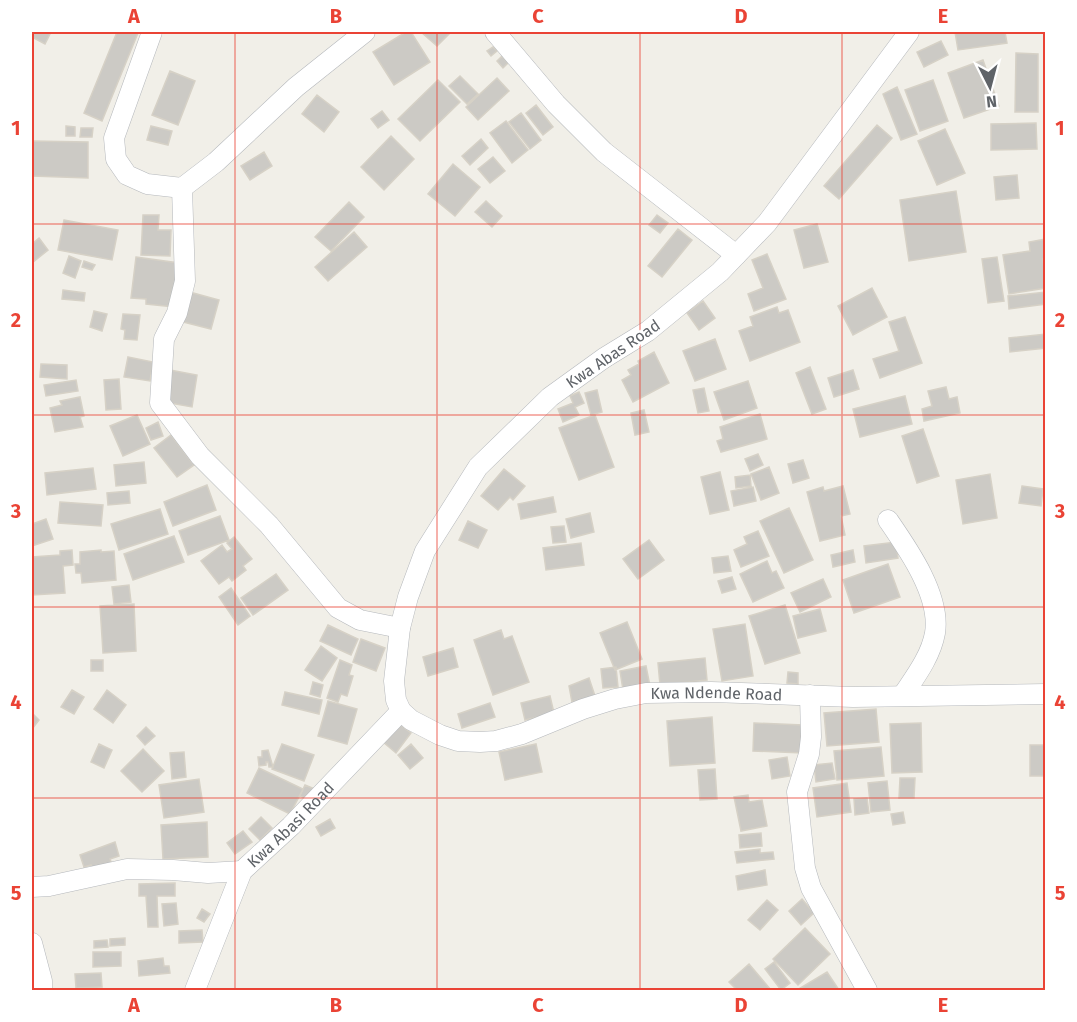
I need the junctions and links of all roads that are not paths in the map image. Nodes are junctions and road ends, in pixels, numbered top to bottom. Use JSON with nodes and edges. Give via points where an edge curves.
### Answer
{"nodes":[{"id":1,"x":152,"y":32,"type":"edge"},
{"id":2,"x":365,"y":32,"type":"edge"},
{"id":3,"x":495,"y":32,"type":"edge"},
{"id":4,"x":909,"y":32,"type":"edge"},
{"id":5,"x":182,"y":188,"type":"junction"},
{"id":6,"x":736,"y":255,"type":"junction"},
{"id":7,"x":888,"y":520,"type":"dead end"},
{"id":8,"x":400,"y":628,"type":"junction"},
{"id":9,"x":1046,"y":694,"type":"edge"},
{"id":10,"x":810,"y":695,"type":"junction"},
{"id":11,"x":903,"y":695,"type":"junction"},
{"id":12,"x":401,"y":711,"type":"junction"},
{"id":13,"x":242,"y":871,"type":"junction"},
{"id":14,"x":32,"y":887,"type":"edge"},
{"id":15,"x":32,"y":943,"type":"edge"},
{"id":16,"x":42,"y":990,"type":"edge"},
{"id":17,"x":195,"y":990,"type":"edge"},
{"id":18,"x":867,"y":990,"type":"edge"}],
"edges":[{"from":1,"to":5,"type":"street","via":[[114,138],[117,159],[127,175],[147,184]]},
{"from":2,"to":5,"type":"street"},
{"from":3,"to":6,"type":"street","via":[[556,104],[604,152]]},
{"from":4,"to":6,"type":"street","name":"Kwa Abas Road","via":[[767,223]]},
{"from":5,"to":8,"type":"street","via":[[185,281],[177,313],[164,339],[160,403],[200,456],[269,525],[338,608],[360,620]]},
{"from":6,"to":8,"type":"street","name":"Kwa Abas Road","via":[[648,331],[550,397],[483,461],[425,551]]},
{"from":7,"to":11,"type":"street","via":[[912,555],[936,617],[929,651]]},
{"from":8,"to":12,"type":"street","name":"Kwa Abas Road","via":[[394,681]]},
{"from":9,"to":11,"type":"street","name":"Kwa Ndende Road"},
{"from":10,"to":11,"type":"street","name":"Kwa Ndende Road"},
{"from":10,"to":12,"type":"street","name":"Kwa Ndende Road","via":[[646,693],[583,709],[522,734],[480,742],[440,735]]},
{"from":10,"to":18,"type":"street","via":[[809,754],[797,792],[805,868],[811,888]]},
{"from":12,"to":13,"type":"street","name":"Kwa Abasi Road"},
{"from":13,"to":14,"type":"street","via":[[127,869]]},
{"from":13,"to":17,"type":"street","name":"Kwa Abasi Road"},
{"from":15,"to":16,"type":"street"}]}
